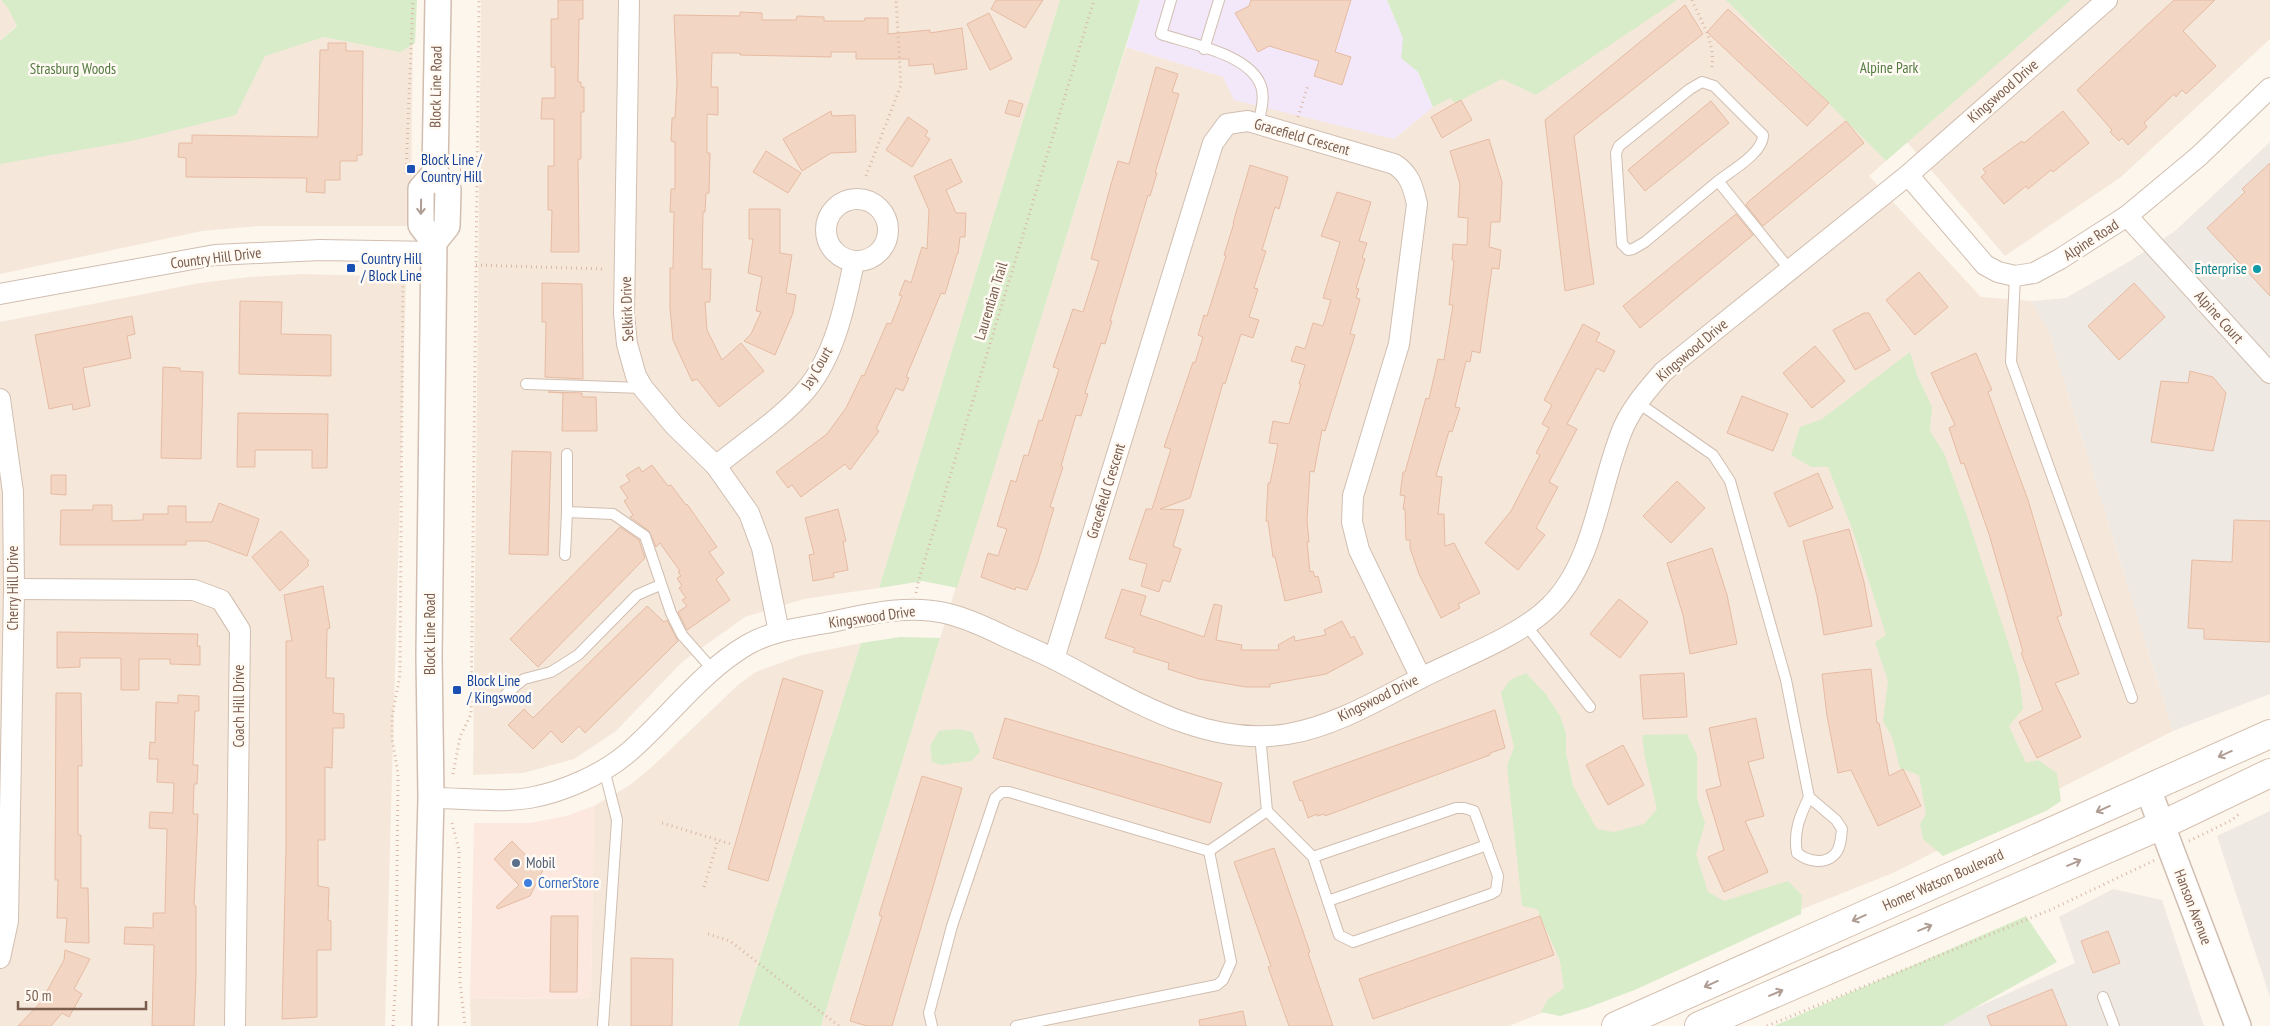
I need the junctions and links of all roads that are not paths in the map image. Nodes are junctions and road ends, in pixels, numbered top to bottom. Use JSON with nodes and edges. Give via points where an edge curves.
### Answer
{"nodes":[{"id":1,"x":438,"y":0,"type":"edge"},
{"id":2,"x":629,"y":0,"type":"edge"},
{"id":3,"x":1171,"y":0,"type":"edge"},
{"id":4,"x":1219,"y":0,"type":"edge"},
{"id":5,"x":2107,"y":0,"type":"edge"},
{"id":6,"x":1204,"y":49,"type":"junction"},
{"id":7,"x":2270,"y":88,"type":"edge"},
{"id":8,"x":1258,"y":124,"type":"junction"},
{"id":9,"x":1908,"y":175,"type":"junction"},
{"id":10,"x":1718,"y":181,"type":"junction"},
{"id":11,"x":2127,"y":216,"type":"junction"},
{"id":12,"x":434,"y":247,"type":"junction"},
{"id":13,"x":854,"y":262,"type":"dead end"},
{"id":14,"x":1790,"y":270,"type":"junction"},
{"id":15,"x":2015,"y":276,"type":"junction"},
{"id":16,"x":0,"y":294,"type":"edge"},
{"id":17,"x":2270,"y":372,"type":"edge"},
{"id":18,"x":526,"y":384,"type":"dead end"},
{"id":19,"x":643,"y":388,"type":"junction"},
{"id":20,"x":0,"y":399,"type":"edge"},
{"id":21,"x":1637,"y":402,"type":"junction"},
{"id":22,"x":568,"y":454,"type":"dead end"},
{"id":23,"x":716,"y":466,"type":"junction"},
{"id":24,"x":567,"y":512,"type":"junction"},
{"id":25,"x":565,"y":555,"type":"dead end"},
{"id":26,"x":660,"y":585,"type":"junction"},
{"id":27,"x":14,"y":589,"type":"junction"},
{"id":28,"x":1526,"y":625,"type":"junction"},
{"id":29,"x":778,"y":632,"type":"junction"},
{"id":30,"x":1054,"y":659,"type":"junction"},
{"id":31,"x":712,"y":670,"type":"junction"},
{"id":32,"x":1421,"y":678,"type":"junction"},
{"id":33,"x":506,"y":694,"type":"dead end"},
{"id":34,"x":2132,"y":698,"type":"dead end"},
{"id":35,"x":1590,"y":707,"type":"dead end"},
{"id":36,"x":2270,"y":734,"type":"edge"},
{"id":37,"x":1260,"y":735,"type":"junction"},
{"id":38,"x":604,"y":769,"type":"junction"},
{"id":39,"x":2270,"y":773,"type":"edge"},
{"id":40,"x":2148,"y":789,"type":"junction"},
{"id":41,"x":1809,"y":797,"type":"junction"},
{"id":42,"x":431,"y":798,"type":"junction"},
{"id":43,"x":1267,"y":811,"type":"junction"},
{"id":44,"x":2162,"y":825,"type":"junction"},
{"id":45,"x":1487,"y":845,"type":"junction"},
{"id":46,"x":1209,"y":851,"type":"junction"},
{"id":47,"x":1313,"y":857,"type":"junction"},
{"id":48,"x":1328,"y":902,"type":"junction"},
{"id":49,"x":0,"y":958,"type":"edge"},
{"id":50,"x":2103,"y":997,"type":"dead end"},
{"id":51,"x":236,"y":1026,"type":"edge"},
{"id":52,"x":425,"y":1026,"type":"edge"},
{"id":53,"x":603,"y":1026,"type":"edge"},
{"id":54,"x":932,"y":1026,"type":"edge"},
{"id":55,"x":1016,"y":1026,"type":"edge"},
{"id":56,"x":1616,"y":1026,"type":"edge"},
{"id":57,"x":1699,"y":1026,"type":"edge"},
{"id":58,"x":2114,"y":1026,"type":"edge"},
{"id":59,"x":2238,"y":1026,"type":"edge"}],
"edges":[{"from":1,"to":12,"type":"street","name":"Block Line Road","via":[[434,173],[448,189],[447,226]]},
{"from":2,"to":19,"type":"street","name":"Selkirk Drive","via":[[624,314],[627,344]]},
{"from":3,"to":6,"type":"lane","via":[[1161,34]]},
{"from":4,"to":6,"type":"lane"},
{"from":5,"to":9,"type":"street","name":"Kingswood Drive"},
{"from":6,"to":8,"type":"lane","via":[[1240,61],[1252,70],[1261,86],[1263,102]]},
{"from":7,"to":11,"type":"street","name":"Alpine Road","via":[[2199,156]]},
{"from":8,"to":30,"type":"street","name":"Gracefield Crescent","via":[[1248,121],[1227,124],[1212,143]]},
{"from":8,"to":32,"type":"street","name":"Gracefield Crescent","via":[[1394,164],[1412,183],[1417,204],[1399,344],[1352,496],[1352,522],[1359,550]]},
{"from":9,"to":14,"type":"street","name":"Kingswood Drive"},
{"from":9,"to":15,"type":"street","via":[[1986,265]]},
{"from":10,"to":10,"type":"lane","via":[[1645,242],[1628,250],[1622,244],[1616,153],[1619,146],[1697,83],[1714,86],[1763,135],[1764,142],[1757,150]]},
{"from":10,"to":14,"type":"lane"},
{"from":11,"to":15,"type":"street","name":"Alpine Road","via":[[2040,270]]},
{"from":11,"to":17,"type":"street","name":"Alpine Court"},
{"from":12,"to":16,"type":"street","name":"Country Hill Drive","via":[[215,255]]},
{"from":12,"to":42,"type":"street","name":"Block Line Road","via":[[429,656]]},
{"from":13,"to":23,"type":"street","name":"Jay Court","via":[[846,301],[832,340],[807,389]]},
{"from":14,"to":21,"type":"street","name":"Kingswood Drive","via":[[1663,372]]},
{"from":15,"to":34,"type":"lane","via":[[2011,362]]},
{"from":18,"to":19,"type":"lane"},
{"from":19,"to":23,"type":"street","name":"Selkirk Drive","via":[[674,425]]},
{"from":20,"to":27,"type":"street","name":"Cherry Hill Drive","via":[[13,492]]},
{"from":21,"to":28,"type":"street","name":"Kingswood Drive","via":[[1623,429],[1571,581],[1550,606]]},
{"from":21,"to":41,"type":"lane","via":[[1713,455],[1730,481],[1786,680]]},
{"from":22,"to":24,"type":"lane"},
{"from":23,"to":29,"type":"street","name":"Selkirk Drive","via":[[749,513],[762,548]]},
{"from":24,"to":25,"type":"lane"},
{"from":24,"to":26,"type":"lane","via":[[613,514],[645,536]]},
{"from":26,"to":31,"type":"lane","via":[[682,635]]},
{"from":26,"to":33,"type":"lane","via":[[637,595],[578,655],[551,672],[524,679]]},
{"from":27,"to":49,"type":"street","name":"Cherry Hill Drive","via":[[8,921]]},
{"from":27,"to":51,"type":"street","name":"Coach Hill Drive","via":[[194,590],[221,600],[240,630]]},
{"from":28,"to":32,"type":"street","name":"Kingswood Drive"},
{"from":28,"to":35,"type":"lane"},
{"from":29,"to":30,"type":"street","name":"Kingswood Drive","via":[[914,609],[964,619]]},
{"from":29,"to":31,"type":"street","name":"Kingswood Drive","via":[[748,645]]},
{"from":30,"to":37,"type":"street","name":"Kingswood Drive","via":[[1164,716],[1227,733]]},
{"from":31,"to":38,"type":"street","name":"Kingswood Drive","via":[[629,752]]},
{"from":32,"to":37,"type":"street","name":"Kingswood Drive","via":[[1341,718],[1289,734]]},
{"from":36,"to":40,"type":"main road","name":"Homer Watson Boulevard","one_way":true},
{"from":37,"to":43,"type":"lane"},
{"from":38,"to":42,"type":"street","name":"Kingswood Drive","via":[[529,798]]},
{"from":38,"to":53,"type":"lane","via":[[617,820]]},
{"from":39,"to":44,"type":"main road"},
{"from":40,"to":44,"type":"street","name":"Hanson Avenue"},
{"from":40,"to":56,"type":"main road","name":"Homer Watson Boulevard","one_way":true},
{"from":41,"to":41,"type":"lane","via":[[1798,820],[1794,839],[1797,853],[1806,860],[1821,861],[1834,856],[1842,829]]},
{"from":42,"to":52,"type":"street","name":"Block Line Road"},
{"from":43,"to":46,"type":"lane"},
{"from":43,"to":47,"type":"lane"},
{"from":57,"to":44,"type":"main road","one_way":true},
{"from":44,"to":59,"type":"street","name":"Hanson Avenue"},
{"from":45,"to":47,"type":"lane","via":[[1474,811],[1456,808]]},
{"from":45,"to":48,"type":"lane"},
{"from":45,"to":48,"type":"lane","via":[[1498,876],[1496,891],[1473,900],[1353,942],[1339,934]]},
{"from":46,"to":54,"type":"lane","via":[[1002,792],[995,798],[952,926],[929,1013]]},
{"from":46,"to":55,"type":"lane","via":[[1231,962],[1223,980],[1217,985]]},
{"from":47,"to":48,"type":"lane"},
{"from":50,"to":58,"type":"lane"}]}
